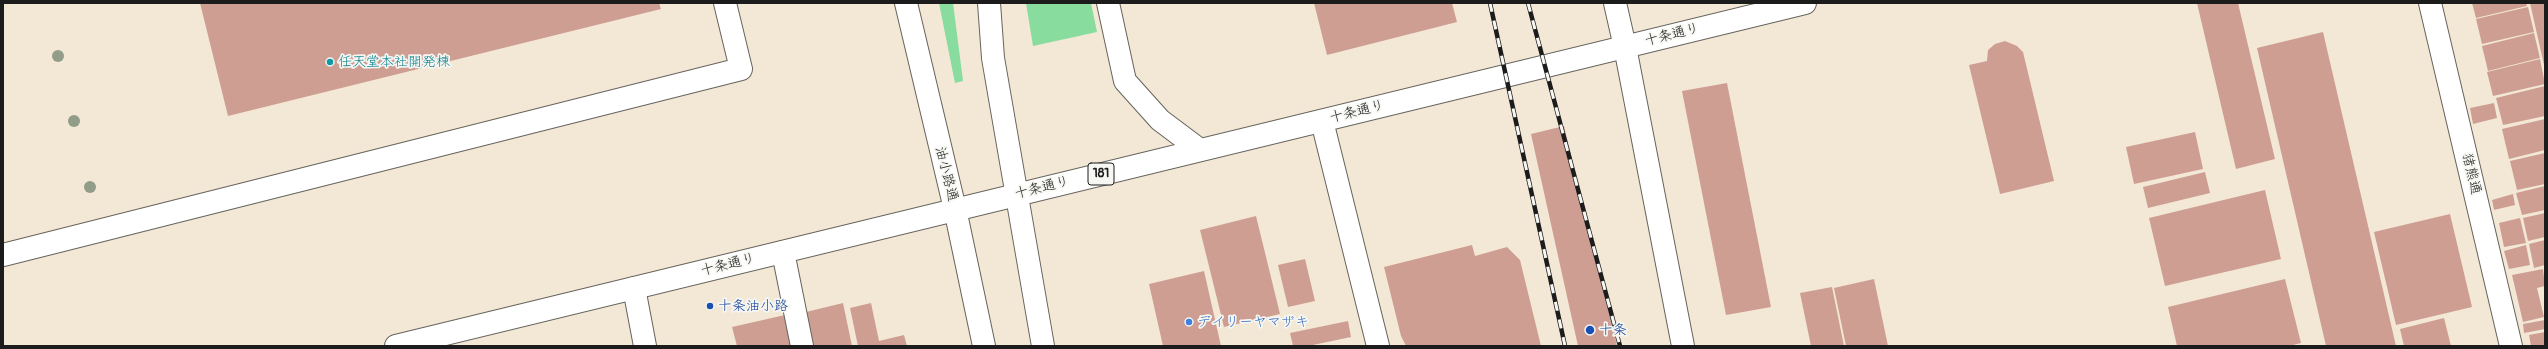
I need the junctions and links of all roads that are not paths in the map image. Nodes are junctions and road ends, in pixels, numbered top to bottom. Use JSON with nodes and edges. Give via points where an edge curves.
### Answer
{"nodes":[{"id":1,"x":725,"y":3,"type":"edge"},
{"id":2,"x":906,"y":3,"type":"edge"},
{"id":3,"x":989,"y":3,"type":"edge"},
{"id":4,"x":1108,"y":3,"type":"edge"},
{"id":5,"x":1615,"y":3,"type":"edge"},
{"id":6,"x":1805,"y":3,"type":"edge"},
{"id":7,"x":2430,"y":3,"type":"edge"},
{"id":8,"x":1625,"y":47,"type":"junction"},
{"id":9,"x":1322,"y":121,"type":"junction"},
{"id":10,"x":1200,"y":150,"type":"junction"},
{"id":11,"x":1016,"y":195,"type":"junction"},
{"id":12,"x":955,"y":209,"type":"junction"},
{"id":13,"x":783,"y":252,"type":"junction"},
{"id":14,"x":3,"y":255,"type":"edge"},
{"id":15,"x":634,"y":288,"type":"junction"},
{"id":16,"x":396,"y":346,"type":"edge"},
{"id":17,"x":645,"y":346,"type":"edge"},
{"id":18,"x":802,"y":346,"type":"edge"},
{"id":19,"x":984,"y":346,"type":"edge"},
{"id":20,"x":1043,"y":346,"type":"edge"},
{"id":21,"x":1378,"y":346,"type":"edge"},
{"id":22,"x":1683,"y":346,"type":"edge"},
{"id":23,"x":2511,"y":346,"type":"edge"}],
"edges":[{"from":1,"to":14,"type":"street","via":[[741,69]]},
{"from":2,"to":12,"type":"street","name":"油小路通"},
{"from":3,"to":11,"type":"street","via":[[993,58]]},
{"from":4,"to":10,"type":"street","via":[[1125,81],[1160,120]]},
{"from":5,"to":8,"type":"street"},
{"from":6,"to":8,"type":"street","name":"十条通り","number":"181"},
{"from":7,"to":23,"type":"street","name":"猪熊通"},
{"from":8,"to":9,"type":"street","name":"十条通り","number":"181"},
{"from":8,"to":22,"type":"street"},
{"from":9,"to":10,"type":"street","name":"十条通り","number":"181"},
{"from":9,"to":21,"type":"street"},
{"from":10,"to":11,"type":"street","name":"十条通り","number":"181"},
{"from":11,"to":12,"type":"street","name":"十条通り","number":"181"},
{"from":11,"to":20,"type":"street"},
{"from":12,"to":13,"type":"street","name":"十条通り","number":"181"},
{"from":12,"to":19,"type":"street","name":"油小路通"},
{"from":13,"to":15,"type":"street","name":"十条通り","number":"181"},
{"from":13,"to":18,"type":"street"},
{"from":15,"to":16,"type":"street","name":"十条通り","number":"181"},
{"from":15,"to":17,"type":"street"}]}
